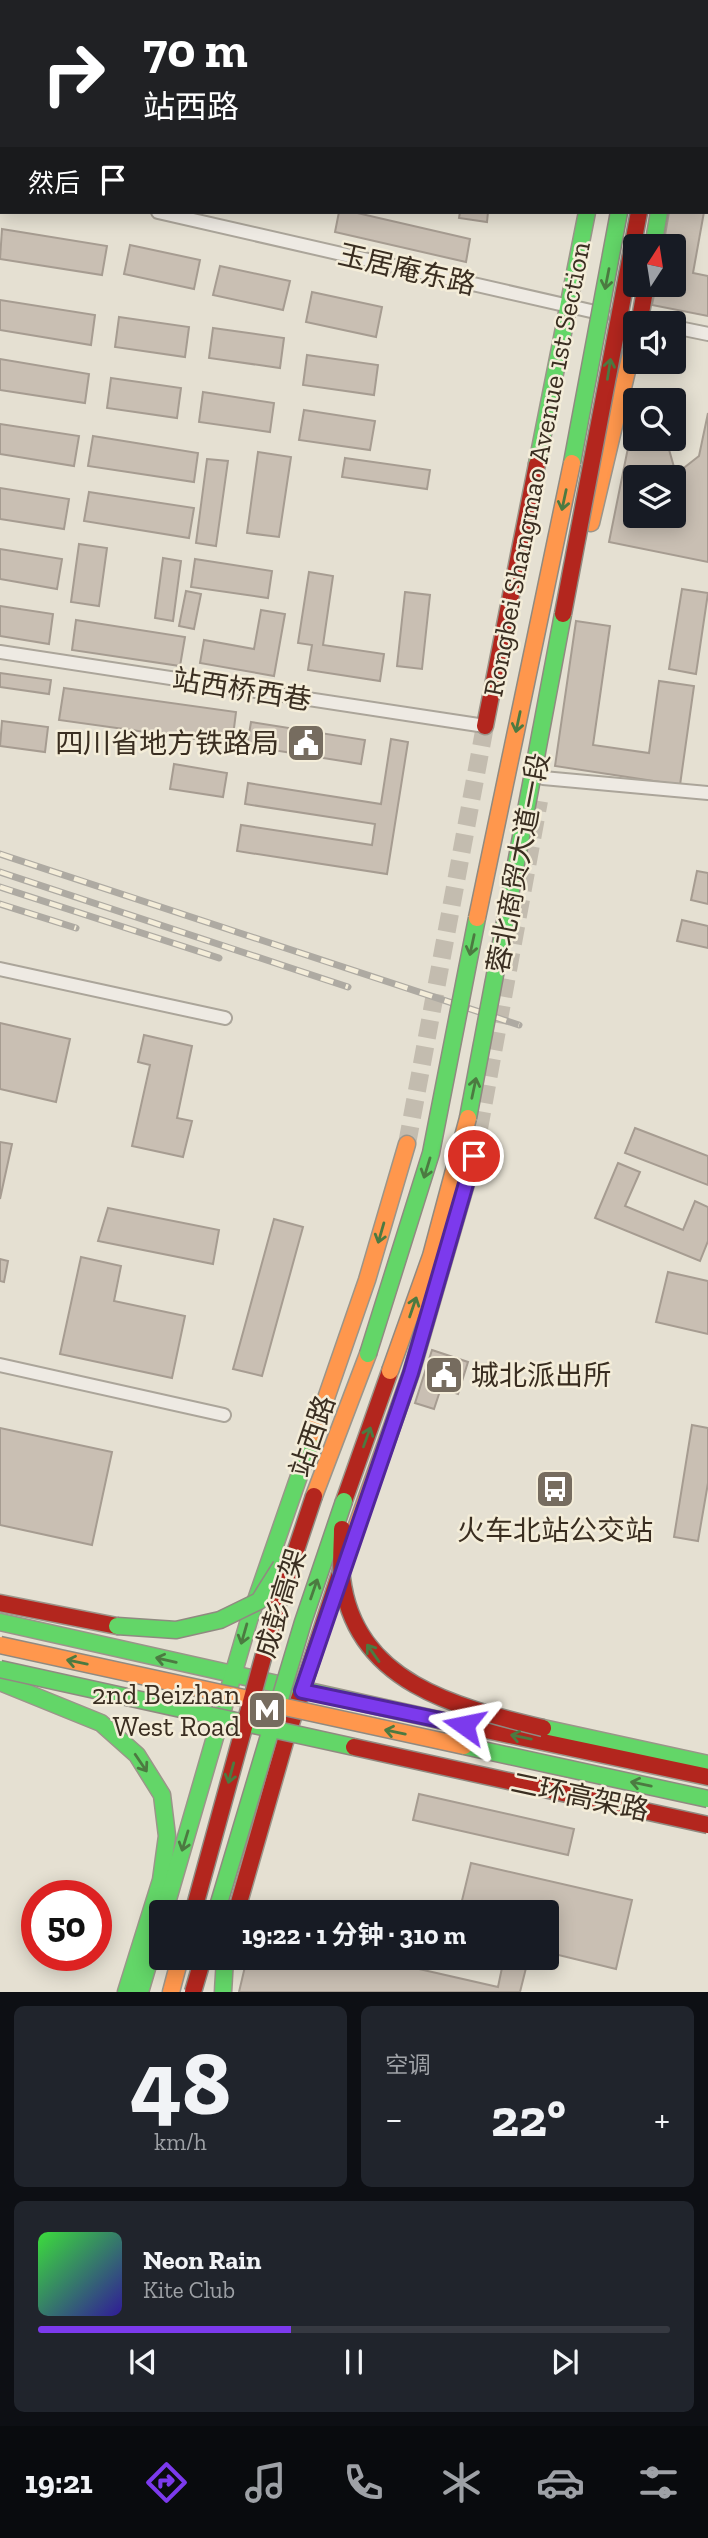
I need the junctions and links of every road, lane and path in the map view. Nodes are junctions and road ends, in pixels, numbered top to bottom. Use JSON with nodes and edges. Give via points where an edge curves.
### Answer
{"nodes":[{"id":1,"x":167,"y":214,"type":"edge"},
{"id":2,"x":587,"y":214,"type":"edge"},
{"id":3,"x":619,"y":214,"type":"edge"},
{"id":4,"x":639,"y":214,"type":"edge"},
{"id":5,"x":659,"y":214,"type":"edge"},
{"id":6,"x":655,"y":234,"type":"edge"},
{"id":7,"x":567,"y":305,"type":"junction"},
{"id":8,"x":619,"y":317,"type":"junction"},
{"id":9,"x":623,"y":318,"type":"edge"},
{"id":10,"x":686,"y":329,"type":"edge"},
{"id":11,"x":708,"y":334,"type":"edge"},
{"id":12,"x":626,"y":374,"type":"edge"},
{"id":13,"x":0,"y":652,"type":"edge"},
{"id":14,"x":485,"y":726,"type":"joint"},
{"id":15,"x":543,"y":778,"type":"joint"},
{"id":16,"x":708,"y":793,"type":"edge"},
{"id":17,"x":0,"y":969,"type":"edge"},
{"id":18,"x":225,"y":1018,"type":"dead end"},
{"id":19,"x":407,"y":1144,"type":"tunnel mouth"},
{"id":20,"x":474,"y":1156,"type":"tunnel mouth"},
{"id":21,"x":0,"y":1365,"type":"edge"},
{"id":22,"x":224,"y":1415,"type":"dead end"},
{"id":23,"x":314,"y":1496,"type":"junction"},
{"id":24,"x":344,"y":1501,"type":"junction"},
{"id":25,"x":0,"y":1603,"type":"edge"},
{"id":26,"x":0,"y":1622,"type":"edge"},
{"id":27,"x":0,"y":1645,"type":"edge"},
{"id":28,"x":0,"y":1669,"type":"edge"},
{"id":29,"x":232,"y":1675,"type":"junction"},
{"id":30,"x":0,"y":1681,"type":"edge"},
{"id":31,"x":302,"y":1691,"type":"junction"},
{"id":32,"x":219,"y":1729,"type":"junction"},
{"id":33,"x":285,"y":1742,"type":"junction"},
{"id":34,"x":708,"y":1764,"type":"edge"},
{"id":35,"x":708,"y":1777,"type":"edge"},
{"id":36,"x":708,"y":1799,"type":"edge"},
{"id":37,"x":708,"y":1825,"type":"edge"},
{"id":38,"x":708,"y":1836,"type":"edge"},
{"id":39,"x":232,"y":1858,"type":"junction"},
{"id":40,"x":168,"y":1900,"type":"edge"},
{"id":41,"x":197,"y":1900,"type":"edge"},
{"id":42,"x":220,"y":1900,"type":"edge"},
{"id":43,"x":230,"y":1900,"type":"edge"},
{"id":44,"x":240,"y":1900,"type":"edge"},
{"id":45,"x":149,"y":1960,"type":"edge"},
{"id":46,"x":177,"y":1970,"type":"edge"},
{"id":47,"x":199,"y":1970,"type":"edge"},
{"id":48,"x":220,"y":1970,"type":"edge"},
{"id":49,"x":224,"y":1970,"type":"edge"},
{"id":50,"x":126,"y":1992,"type":"edge"},
{"id":51,"x":139,"y":1992,"type":"edge"},
{"id":52,"x":171,"y":1992,"type":"edge"},
{"id":53,"x":193,"y":1992,"type":"edge"},
{"id":54,"x":213,"y":1992,"type":"edge"},
{"id":55,"x":223,"y":1992,"type":"edge"}],
"edges":[{"from":1,"to":7,"type":"street","name":"玉居庵东路"},
{"from":2,"to":7,"type":"main road","name":"Rongbei Shangmao Avenue 1st Section"},
{"from":3,"to":23,"type":"main road","name":"蓉北商贸大道一段","one_way":true,"bridge":true,"via":[[432,1153],[368,1354]]},
{"from":4,"to":8,"type":"main road","name":"蓉北商贸大道一段","bridge":true},
{"from":5,"to":6,"type":"main road"},
{"from":7,"to":8,"type":"street","name":"玉居庵东路"},
{"from":7,"to":14,"type":"main road","name":"Rongbei Shangmao Avenue 1st Section"},
{"from":8,"to":9,"type":"street","name":"玉居庵东路"},
{"from":24,"to":8,"type":"main road","name":"蓉北商贸大道一段","one_way":true,"bridge":true,"via":[[431,1256],[467,1121]]},
{"from":10,"to":11,"type":"street"},
{"from":12,"to":15,"type":"main road","name":"蓉北商贸大道一段","via":[[584,551]]},
{"from":13,"to":14,"type":"street","name":"站西桥西巷"},
{"from":15,"to":16,"type":"street"},
{"from":17,"to":18,"type":"street"},
{"from":19,"to":29,"type":"main road","name":"站西路","one_way":true,"via":[[367,1280]]},
{"from":20,"to":31,"type":"main road","via":[[411,1373]]},
{"from":21,"to":22,"type":"street"},
{"from":23,"to":25,"type":"main road","bridge":true,"via":[[280,1569],[258,1601],[220,1620],[176,1630],[117,1626]]},
{"from":23,"to":41,"type":"main road","name":"成彭高架","one_way":true,"bridge":true,"via":[[277,1607]]},
{"from":34,"to":24,"type":"main road","one_way":true,"bridge":true,"via":[[479,1713],[425,1694],[382,1666],[359,1633],[344,1587],[340,1549]]},
{"from":39,"to":24,"type":"main road","name":"成彭高架","one_way":true,"bridge":true},
{"from":29,"to":26,"type":"main road","one_way":true},
{"from":36,"to":27,"type":"main road","name":"二环高架路","one_way":true,"bridge":true},
{"from":28,"to":37,"type":"main road","name":"二环高架路","bridge":true},
{"from":29,"to":31,"type":"main road"},
{"from":29,"to":32,"type":"main road","name":"站西路"},
{"from":30,"to":32,"type":"main road"},
{"from":30,"to":50,"type":"main road","one_way":true,"via":[[101,1723],[137,1755],[162,1795],[167,1836],[161,1880]]},
{"from":31,"to":33,"type":"main road"},
{"from":35,"to":31,"type":"main road","one_way":true},
{"from":32,"to":33,"type":"main road"},
{"from":32,"to":40,"type":"main road","name":"站西路","one_way":true},
{"from":33,"to":38,"type":"main road"},
{"from":33,"to":44,"type":"main road"},
{"from":39,"to":42,"type":"main road","name":"成彭高架","bridge":true},
{"from":39,"to":43,"type":"main road","bridge":true},
{"from":45,"to":51,"type":"main road"},
{"from":46,"to":52,"type":"main road"},
{"from":47,"to":53,"type":"main road","bridge":true},
{"from":48,"to":54,"type":"main road"},
{"from":49,"to":55,"type":"main road"}]}
